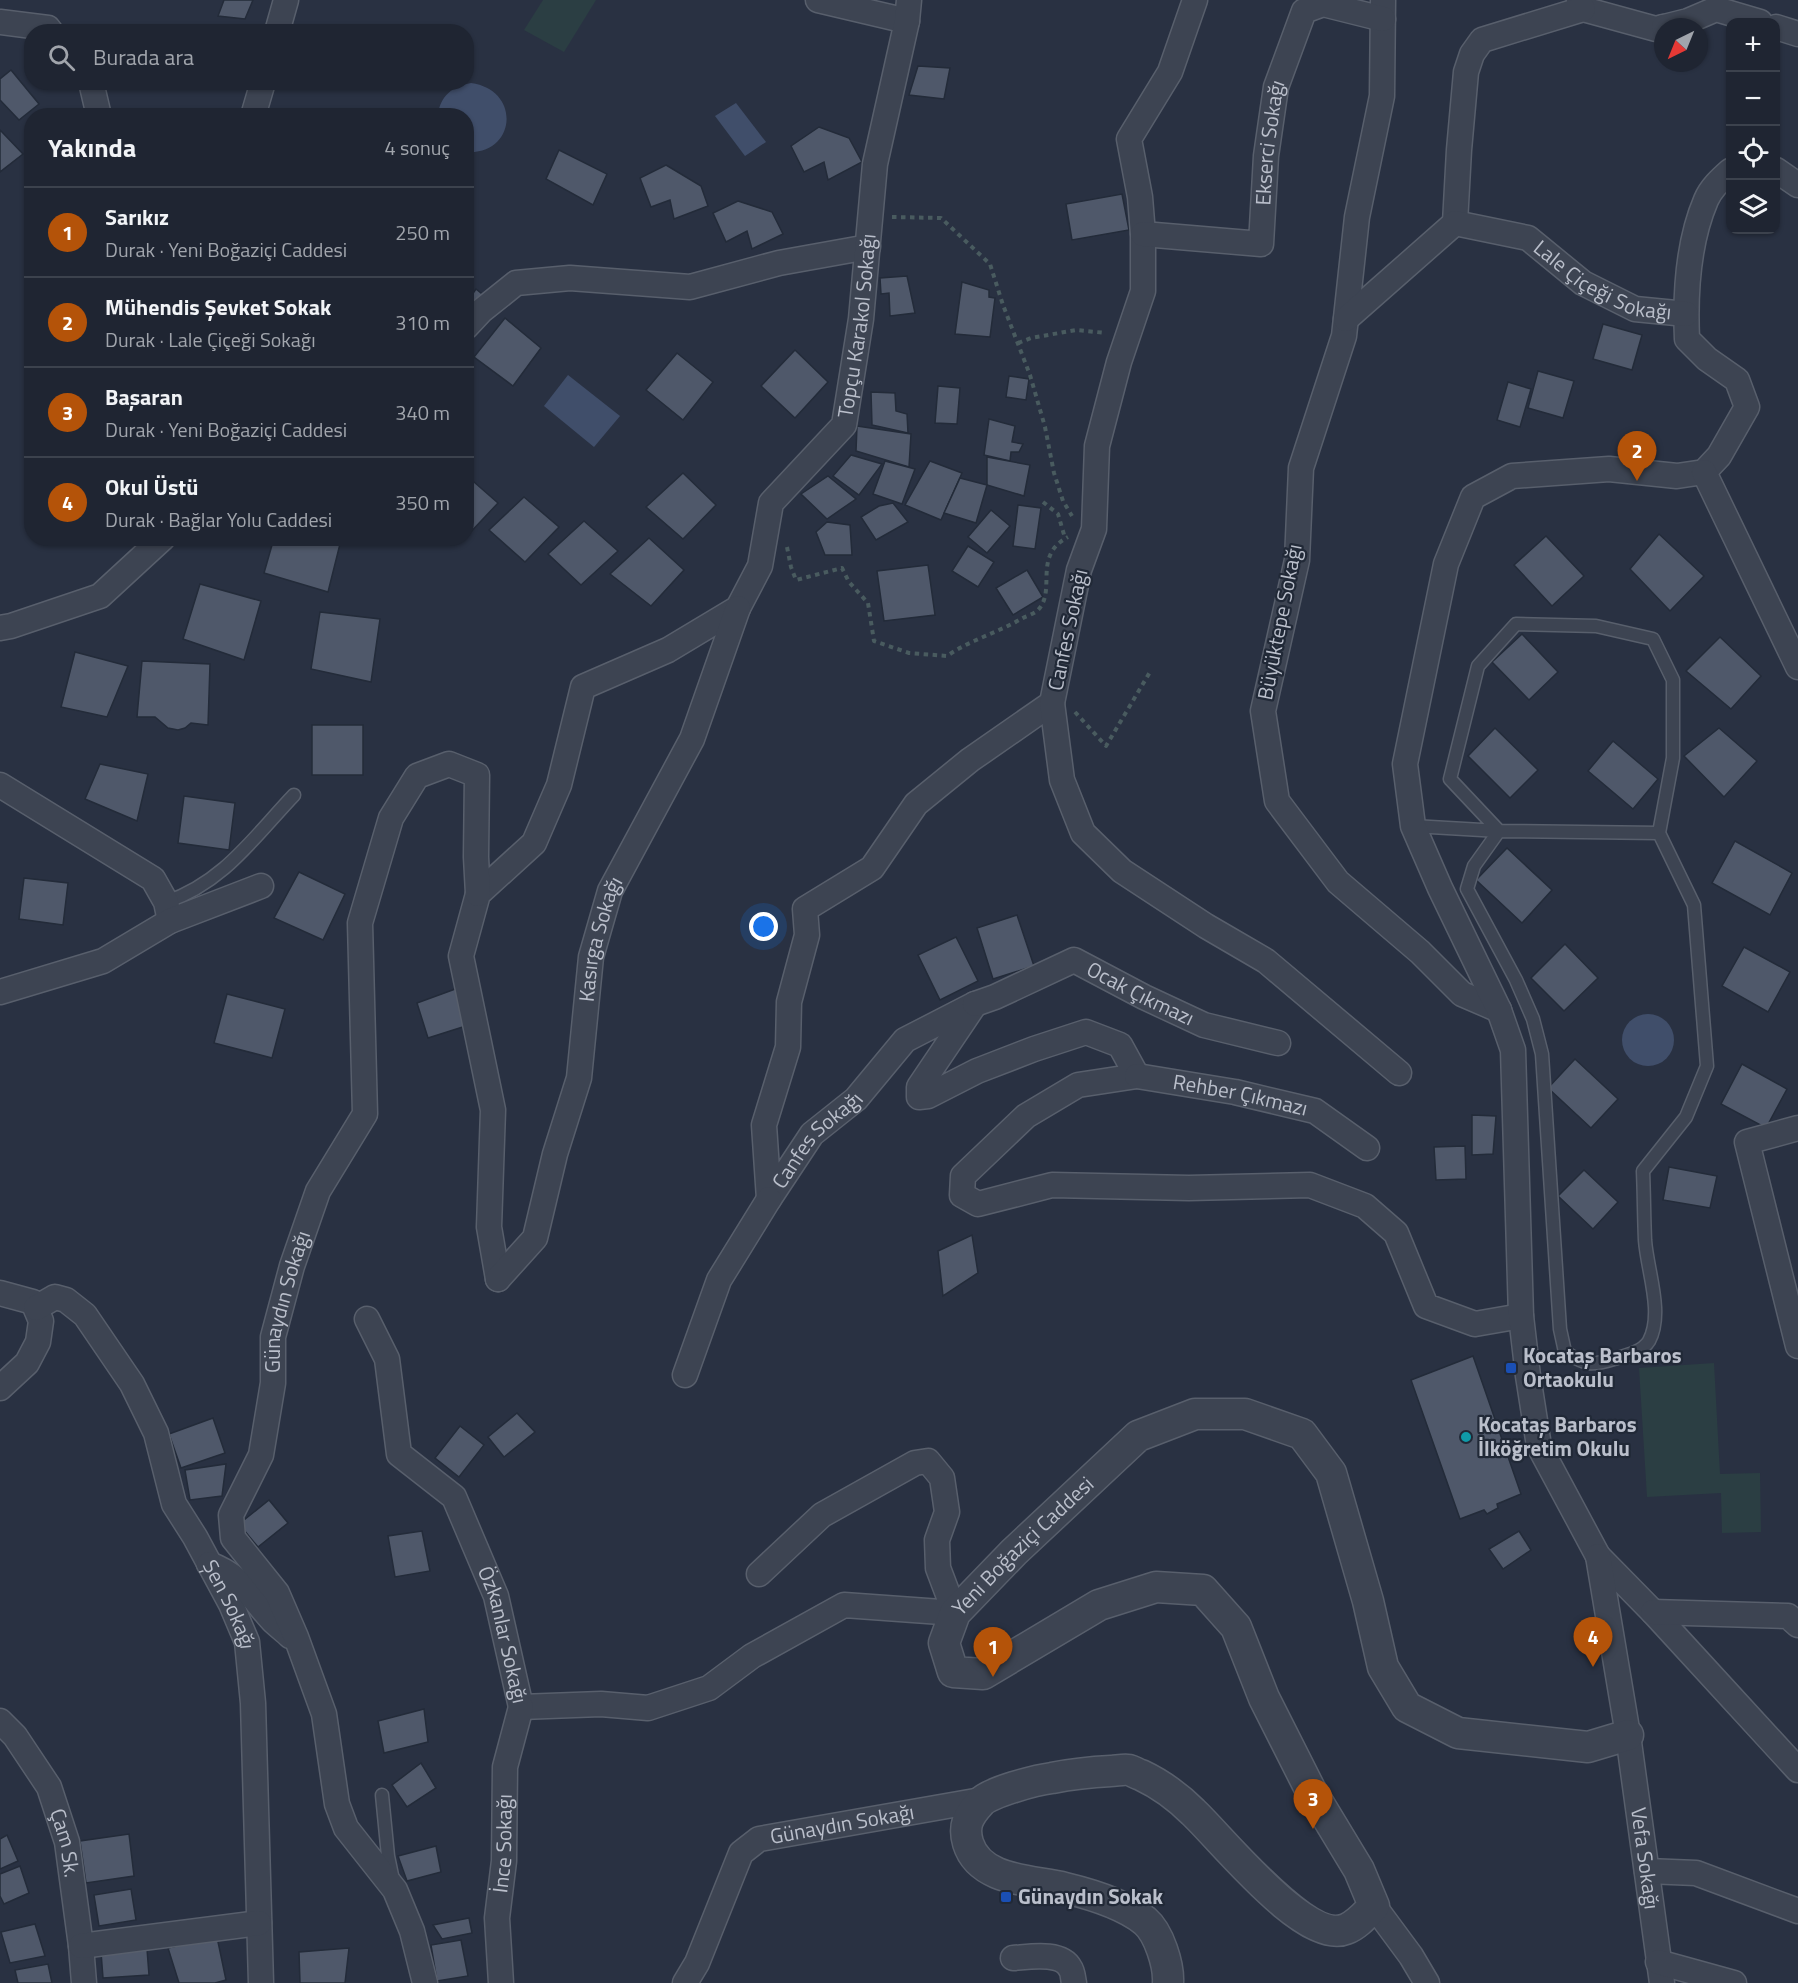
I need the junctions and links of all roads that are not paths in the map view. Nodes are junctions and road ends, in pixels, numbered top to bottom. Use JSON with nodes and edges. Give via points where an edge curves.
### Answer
{"nodes":[{"id":1,"x":286,"y":0,"type":"edge"},
{"id":2,"x":818,"y":0,"type":"edge"},
{"id":3,"x":1195,"y":0,"type":"edge"},
{"id":4,"x":1303,"y":5,"type":"edge"},
{"id":5,"x":1581,"y":5,"type":"edge"},
{"id":6,"x":1383,"y":10,"type":"edge"},
{"id":7,"x":908,"y":11,"type":"edge"},
{"id":8,"x":1749,"y":13,"type":"edge"},
{"id":9,"x":1695,"y":18,"type":"edge"},
{"id":10,"x":0,"y":22,"type":"edge"},
{"id":11,"x":279,"y":24,"type":"edge"},
{"id":12,"x":24,"y":25,"type":"edge"},
{"id":13,"x":1654,"y":28,"type":"edge"},
{"id":14,"x":1780,"y":28,"type":"edge"},
{"id":15,"x":1798,"y":34,"type":"edge"},
{"id":16,"x":93,"y":90,"type":"edge"},
{"id":17,"x":261,"y":90,"type":"edge"},
{"id":18,"x":97,"y":108,"type":"edge"},
{"id":19,"x":255,"y":108,"type":"edge"},
{"id":20,"x":1780,"y":173,"type":"edge"},
{"id":21,"x":1726,"y":175,"type":"edge"},
{"id":22,"x":1798,"y":185,"type":"edge"},
{"id":23,"x":1455,"y":223,"type":"junction"},
{"id":24,"x":1143,"y":234,"type":"junction"},
{"id":25,"x":868,"y":247,"type":"junction"},
{"id":26,"x":1686,"y":314,"type":"junction"},
{"id":27,"x":474,"y":318,"type":"edge"},
{"id":28,"x":1346,"y":318,"type":"junction"},
{"id":29,"x":1704,"y":472,"type":"junction"},
{"id":30,"x":154,"y":546,"type":"edge"},
{"id":31,"x":738,"y":608,"type":"junction"},
{"id":32,"x":0,"y":628,"type":"edge"},
{"id":33,"x":1798,"y":667,"type":"edge"},
{"id":34,"x":1053,"y":696,"type":"junction"},
{"id":35,"x":0,"y":784,"type":"edge"},
{"id":36,"x":294,"y":795,"type":"dead end"},
{"id":37,"x":1413,"y":826,"type":"junction"},
{"id":38,"x":1499,"y":831,"type":"junction"},
{"id":39,"x":1659,"y":833,"type":"junction"},
{"id":40,"x":261,"y":886,"type":"dead end"},
{"id":41,"x":478,"y":894,"type":"junction"},
{"id":42,"x":168,"y":911,"type":"junction"},
{"id":43,"x":0,"y":992,"type":"edge"},
{"id":44,"x":975,"y":1004,"type":"junction"},
{"id":45,"x":1499,"y":1010,"type":"junction"},
{"id":46,"x":1278,"y":1044,"type":"dead end"},
{"id":47,"x":1399,"y":1073,"type":"dead end"},
{"id":48,"x":1137,"y":1076,"type":"junction"},
{"id":49,"x":1798,"y":1128,"type":"edge"},
{"id":50,"x":1367,"y":1148,"type":"dead end"},
{"id":51,"x":769,"y":1199,"type":"junction"},
{"id":52,"x":0,"y":1293,"type":"edge"},
{"id":53,"x":36,"y":1308,"type":"junction"},
{"id":54,"x":1521,"y":1316,"type":"junction"},
{"id":55,"x":367,"y":1319,"type":"dead end"},
{"id":56,"x":1798,"y":1346,"type":"edge"},
{"id":57,"x":685,"y":1375,"type":"dead end"},
{"id":58,"x":0,"y":1388,"type":"edge"},
{"id":59,"x":1598,"y":1556,"type":"junction"},
{"id":60,"x":209,"y":1564,"type":"junction"},
{"id":61,"x":759,"y":1574,"type":"dead end"},
{"id":62,"x":1653,"y":1612,"type":"junction"},
{"id":63,"x":955,"y":1613,"type":"junction"},
{"id":64,"x":1795,"y":1618,"type":"edge"},
{"id":65,"x":297,"y":1641,"type":"junction"},
{"id":66,"x":521,"y":1707,"type":"junction"},
{"id":67,"x":0,"y":1721,"type":"edge"},
{"id":68,"x":1628,"y":1735,"type":"junction"},
{"id":69,"x":1798,"y":1770,"type":"edge"},
{"id":70,"x":382,"y":1795,"type":"dead end"},
{"id":71,"x":981,"y":1800,"type":"junction"},
{"id":72,"x":1647,"y":1871,"type":"junction"},
{"id":73,"x":395,"y":1890,"type":"junction"},
{"id":74,"x":1374,"y":1906,"type":"junction"},
{"id":75,"x":1798,"y":1911,"type":"edge"},
{"id":76,"x":259,"y":1923,"type":"junction"},
{"id":77,"x":81,"y":1946,"type":"junction"},
{"id":78,"x":1013,"y":1958,"type":"dead end"},
{"id":79,"x":1660,"y":1973,"type":"edge"},
{"id":80,"x":84,"y":1983,"type":"edge"},
{"id":81,"x":261,"y":1983,"type":"edge"},
{"id":82,"x":425,"y":1983,"type":"edge"},
{"id":83,"x":501,"y":1983,"type":"edge"},
{"id":84,"x":685,"y":1983,"type":"edge"},
{"id":85,"x":1074,"y":1983,"type":"edge"},
{"id":86,"x":1168,"y":1983,"type":"edge"},
{"id":87,"x":1427,"y":1983,"type":"edge"},
{"id":88,"x":1734,"y":1983,"type":"edge"}],
"edges":[{"from":1,"to":11,"type":"street"},
{"from":2,"to":7,"type":"street"},
{"from":3,"to":24,"type":"street","name":"Canfes Sokağı","via":[[1170,72],[1129,139]]},
{"from":4,"to":6,"type":"street","name":"Ekserci Sokağı"},
{"from":4,"to":24,"type":"street","name":"Ekserci Sokağı","via":[[1276,87],[1266,156],[1261,244]]},
{"from":5,"to":13,"type":"street"},
{"from":5,"to":23,"type":"street","via":[[1482,40],[1472,54],[1466,72]]},
{"from":6,"to":28,"type":"street","name":"Büyüktepe Sokağı","via":[[1382,96],[1357,218]]},
{"from":7,"to":25,"type":"street","name":"Topçu Karakol Sokağı","via":[[875,164]]},
{"from":8,"to":9,"type":"street","via":[[1716,9]]},
{"from":10,"to":12,"type":"street"},
{"from":14,"to":15,"type":"street"},
{"from":16,"to":18,"type":"street"},
{"from":17,"to":19,"type":"street"},
{"from":20,"to":22,"type":"street"},
{"from":21,"to":26,"type":"street","via":[[1707,198],[1692,244]]},
{"from":23,"to":26,"type":"street","name":"Lale Çiçeği Sokağı","via":[[1528,238],[1583,283],[1635,309]]},
{"from":23,"to":28,"type":"street"},
{"from":24,"to":34,"type":"street","name":"Canfes Sokağı","via":[[1143,291],[1096,446],[1094,529],[1079,570]]},
{"from":25,"to":27,"type":"street","via":[[690,287],[570,278],[516,283]]},
{"from":25,"to":31,"type":"street","name":"Topçu Karakol Sokağı","via":[[844,425],[771,503],[760,566]]},
{"from":26,"to":29,"type":"street","via":[[1687,339],[1737,380],[1747,407],[1719,456]]},
{"from":28,"to":45,"type":"street","name":"Büyüktepe Sokağı","via":[[1344,336],[1301,468],[1297,560],[1263,711],[1276,801],[1338,882],[1420,952],[1462,994]]},
{"from":29,"to":33,"type":"street"},
{"from":29,"to":37,"type":"street","via":[[1677,476],[1610,469],[1512,476],[1473,497],[1446,564],[1405,764]]},
{"from":30,"to":32,"type":"street","via":[[100,596]]},
{"from":31,"to":41,"type":"street","via":[[668,650],[583,687],[560,785],[534,843]]},
{"from":31,"to":41,"type":"street","name":"Kasırga Sokağı","via":[[692,739],[610,891],[591,957],[579,1078],[535,1238],[498,1279],[489,1227],[493,1110],[461,956]]},
{"from":34,"to":47,"type":"street","via":[[1062,780],[1083,832],[1122,871],[1266,961]]},
{"from":34,"to":51,"type":"street","name":"Canfes Sokağı","via":[[916,804],[872,868],[805,909],[807,934],[789,1002],[788,1047],[764,1125]]},
{"from":35,"to":42,"type":"street","via":[[153,879]]},
{"from":36,"to":42,"type":"lane","via":[[223,871]]},
{"from":37,"to":38,"type":"lane"},
{"from":37,"to":45,"type":"street"},
{"from":38,"to":39,"type":"lane"},
{"from":38,"to":39,"type":"lane","via":[[1450,780],[1478,666],[1516,624],[1596,626],[1653,639],[1673,680],[1672,758]]},
{"from":38,"to":39,"type":"lane","via":[[1474,866],[1467,889],[1516,980],[1536,1028],[1542,1054],[1560,1329],[1565,1352],[1584,1364],[1634,1353],[1648,1342],[1655,1322],[1643,1171],[1686,1117],[1707,1066],[1694,904]]},
{"from":40,"to":42,"type":"street"},
{"from":41,"to":65,"type":"street","name":"Günaydın Sokağı","via":[[477,775],[449,764],[417,776],[392,818],[360,923],[365,1114],[318,1191],[292,1266],[273,1337],[273,1383],[261,1455],[231,1515],[233,1538],[277,1593]]},
{"from":42,"to":43,"type":"street","via":[[103,961]]},
{"from":44,"to":46,"type":"street","name":"Ocak Çıkmazı","via":[[1074,960],[1204,1025]]},
{"from":44,"to":48,"type":"street","via":[[919,1087],[919,1097],[977,1071],[1086,1032],[1120,1045]]},
{"from":44,"to":51,"type":"street","name":"Canfes Sokağı","via":[[904,1040],[856,1098],[812,1134]]},
{"from":45,"to":54,"type":"street","via":[[1513,1050]]},
{"from":48,"to":50,"type":"street","name":"Rehber Çıkmazı","via":[[1315,1110]]},
{"from":48,"to":54,"type":"street","via":[[1078,1085],[1026,1116],[963,1176],[962,1195],[978,1204],[1052,1185],[1310,1185],[1365,1206],[1396,1233],[1426,1306],[1475,1324]]},
{"from":49,"to":56,"type":"street","via":[[1747,1142]]},
{"from":51,"to":57,"type":"street","via":[[719,1280]]},
{"from":52,"to":53,"type":"street","via":[[33,1302]]},
{"from":53,"to":58,"type":"street","via":[[41,1321],[38,1342],[27,1363]]},
{"from":53,"to":60,"type":"street","name":"Şen Sokağı","via":[[55,1297],[66,1300],[85,1315],[102,1339],[132,1384],[156,1433],[174,1504]]},
{"from":54,"to":59,"type":"street","via":[[1539,1446]]},
{"from":55,"to":66,"type":"street","name":"Özkanlar Sokağı","via":[[387,1359],[399,1454],[454,1497],[496,1596]]},
{"from":59,"to":62,"type":"street"},
{"from":59,"to":68,"type":"street","name":"Vefa Sokağı"},
{"from":60,"to":65,"type":"street","via":[[238,1580]]},
{"from":60,"to":76,"type":"street","name":"Şen Sokağı","via":[[248,1642]]},
{"from":61,"to":63,"type":"street","via":[[822,1515],[915,1464],[928,1461],[942,1478],[947,1512],[937,1540],[938,1568]]},
{"from":62,"to":64,"type":"street"},
{"from":62,"to":69,"type":"street"},
{"from":63,"to":66,"type":"street","name":"Özkanlar Sokağı","via":[[844,1605],[752,1656],[709,1688],[648,1708],[601,1704]]},
{"from":63,"to":68,"type":"street","name":"Yeni Boğaziçi Caddesi","via":[[1138,1436],[1195,1414],[1245,1414],[1302,1434],[1331,1473],[1383,1668],[1407,1707],[1458,1733],[1588,1747]]},
{"from":63,"to":74,"type":"street","name":"Yeni Boğaziçi Caddesi","via":[[944,1643],[953,1672],[983,1674],[1099,1605],[1156,1587],[1203,1590],[1236,1627],[1264,1698],[1310,1789],[1359,1870]]},
{"from":65,"to":73,"type":"street","name":"Günaydın Sokağı","via":[[324,1714],[337,1804],[346,1828]]},
{"from":66,"to":83,"type":"street","name":"İnce Sokağı","via":[[505,1767],[504,1861],[497,1918]]},
{"from":67,"to":77,"type":"street","name":"Çam Sk.","via":[[50,1787],[67,1842]]},
{"from":68,"to":72,"type":"street","name":"Vefa Sokağı"},
{"from":70,"to":73,"type":"lane"},
{"from":71,"to":74,"type":"street","via":[[1029,1782],[1129,1770],[1157,1783],[1192,1811],[1271,1893],[1324,1930],[1345,1930]]},
{"from":71,"to":84,"type":"street","name":"Günaydın Sokağı","via":[[759,1839],[741,1853],[697,1964]]},
{"from":71,"to":86,"type":"street","via":[[964,1831],[970,1850],[980,1863],[996,1873],[1065,1888],[1125,1908],[1147,1922],[1169,1970]]},
{"from":72,"to":75,"type":"street","via":[[1696,1873]]},
{"from":72,"to":79,"type":"street","name":"Vefa Sokağı"},
{"from":73,"to":82,"type":"street","name":"Günaydın Sokağı","via":[[412,1932]]},
{"from":74,"to":87,"type":"street"},
{"from":76,"to":77,"type":"street"},
{"from":76,"to":81,"type":"street","name":"Şen Sokağı"},
{"from":77,"to":80,"type":"street","name":"Çam Sk."},
{"from":78,"to":85,"type":"street","via":[[1047,1956],[1064,1962]]},
{"from":79,"to":88,"type":"street"}]}
